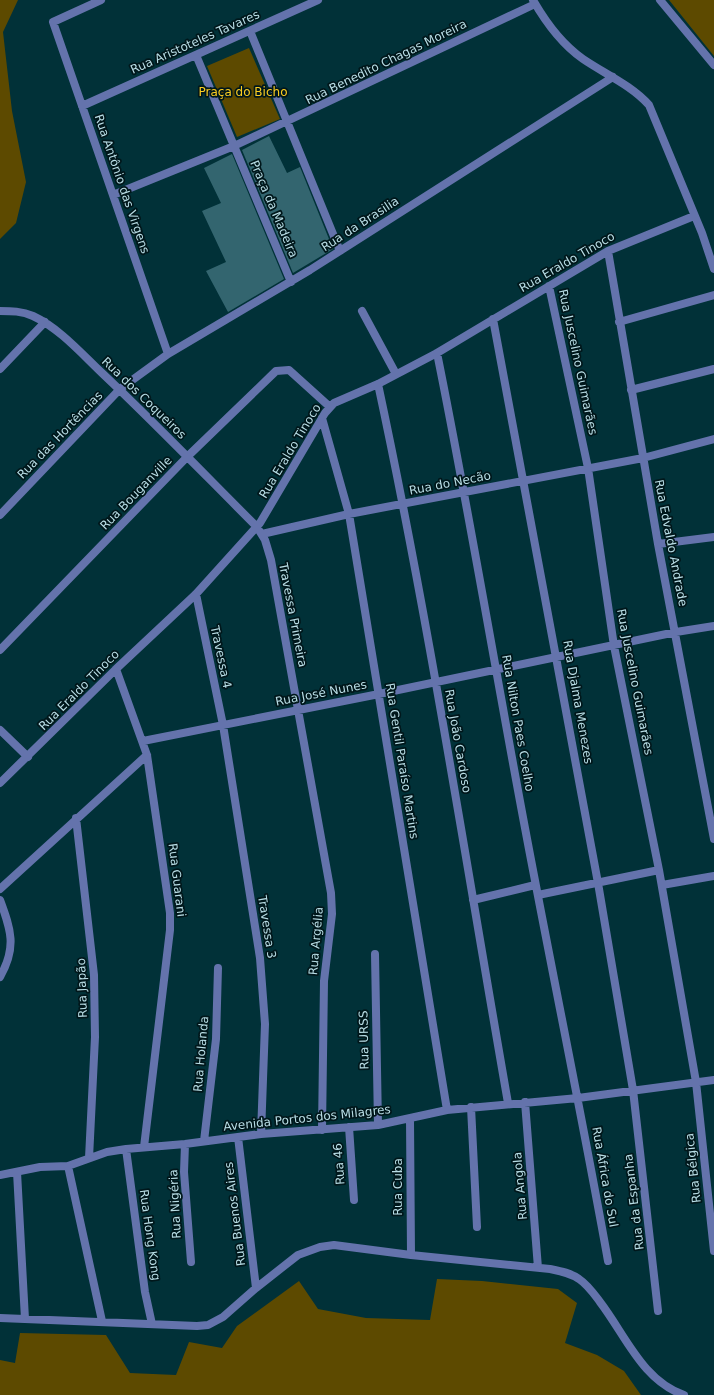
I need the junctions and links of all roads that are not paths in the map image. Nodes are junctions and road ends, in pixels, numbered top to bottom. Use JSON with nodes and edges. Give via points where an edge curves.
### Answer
{"nodes":[{"id":1,"x":101,"y":0,"type":"edge"},
{"id":2,"x":318,"y":0,"type":"edge"},
{"id":3,"x":660,"y":0,"type":"edge"},
{"id":4,"x":534,"y":2,"type":"edge"},
{"id":5,"x":250,"y":31,"type":"junction"},
{"id":6,"x":196,"y":55,"type":"junction"},
{"id":7,"x":714,"y":65,"type":"edge"},
{"id":8,"x":612,"y":77,"type":"junction"},
{"id":9,"x":82,"y":106,"type":"junction"},
{"id":10,"x":287,"y":122,"type":"junction"},
{"id":11,"x":234,"y":146,"type":"junction"},
{"id":12,"x":113,"y":195,"type":"junction"},
{"id":13,"x":694,"y":216,"type":"junction"},
{"id":14,"x":340,"y":251,"type":"junction"},
{"id":15,"x":608,"y":251,"type":"junction"},
{"id":16,"x":714,"y":270,"type":"edge"},
{"id":17,"x":291,"y":282,"type":"junction"},
{"id":18,"x":549,"y":286,"type":"junction"},
{"id":19,"x":714,"y":295,"type":"edge"},
{"id":20,"x":0,"y":310,"type":"edge"},
{"id":21,"x":362,"y":312,"type":"dead end"},
{"id":22,"x":493,"y":319,"type":"junction"},
{"id":23,"x":45,"y":322,"type":"junction"},
{"id":24,"x":619,"y":322,"type":"junction"},
{"id":25,"x":437,"y":353,"type":"junction"},
{"id":26,"x":168,"y":354,"type":"junction"},
{"id":27,"x":0,"y":369,"type":"edge"},
{"id":28,"x":714,"y":369,"type":"edge"},
{"id":29,"x":396,"y":374,"type":"junction"},
{"id":30,"x":378,"y":384,"type":"junction"},
{"id":31,"x":120,"y":389,"type":"junction"},
{"id":32,"x":631,"y":390,"type":"junction"},
{"id":33,"x":330,"y":407,"type":"junction"},
{"id":34,"x":322,"y":418,"type":"junction"},
{"id":35,"x":714,"y":438,"type":"edge"},
{"id":36,"x":187,"y":457,"type":"junction"},
{"id":37,"x":643,"y":458,"type":"junction"},
{"id":38,"x":588,"y":468,"type":"junction"},
{"id":39,"x":524,"y":481,"type":"junction"},
{"id":40,"x":466,"y":492,"type":"junction"},
{"id":41,"x":403,"y":504,"type":"junction"},
{"id":42,"x":349,"y":514,"type":"junction"},
{"id":43,"x":0,"y":515,"type":"edge"},
{"id":44,"x":256,"y":527,"type":"junction"},
{"id":45,"x":262,"y":534,"type":"junction"},
{"id":46,"x":714,"y":537,"type":"edge"},
{"id":47,"x":658,"y":544,"type":"junction"},
{"id":48,"x":196,"y":594,"type":"junction"},
{"id":49,"x":714,"y":626,"type":"edge"},
{"id":50,"x":676,"y":632,"type":"junction"},
{"id":51,"x":614,"y":646,"type":"junction"},
{"id":52,"x":0,"y":650,"type":"edge"},
{"id":53,"x":558,"y":657,"type":"junction"},
{"id":54,"x":116,"y":669,"type":"junction"},
{"id":55,"x":496,"y":670,"type":"junction"},
{"id":56,"x":436,"y":681,"type":"junction"},
{"id":57,"x":379,"y":694,"type":"junction"},
{"id":58,"x":298,"y":710,"type":"junction"},
{"id":59,"x":223,"y":725,"type":"junction"},
{"id":60,"x":0,"y":730,"type":"edge"},
{"id":61,"x":143,"y":740,"type":"junction"},
{"id":62,"x":147,"y":755,"type":"junction"},
{"id":63,"x":28,"y":757,"type":"junction"},
{"id":64,"x":0,"y":783,"type":"edge"},
{"id":65,"x":76,"y":818,"type":"junction"},
{"id":66,"x":714,"y":839,"type":"edge"},
{"id":67,"x":659,"y":870,"type":"junction"},
{"id":68,"x":714,"y":876,"type":"edge"},
{"id":69,"x":598,"y":883,"type":"junction"},
{"id":70,"x":535,"y":885,"type":"junction"},
{"id":71,"x":662,"y":885,"type":"junction"},
{"id":72,"x":0,"y":889,"type":"edge"},
{"id":73,"x":538,"y":896,"type":"junction"},
{"id":74,"x":0,"y":900,"type":"edge"},
{"id":75,"x":473,"y":900,"type":"junction"},
{"id":76,"x":375,"y":954,"type":"dead end"},
{"id":77,"x":218,"y":968,"type":"dead end"},
{"id":78,"x":0,"y":977,"type":"edge"},
{"id":79,"x":714,"y":1080,"type":"edge"},
{"id":80,"x":696,"y":1082,"type":"junction"},
{"id":81,"x":633,"y":1090,"type":"junction"},
{"id":82,"x":578,"y":1098,"type":"junction"},
{"id":83,"x":525,"y":1102,"type":"junction"},
{"id":84,"x":508,"y":1103,"type":"junction"},
{"id":85,"x":471,"y":1107,"type":"junction"},
{"id":86,"x":447,"y":1110,"type":"junction"},
{"id":87,"x":410,"y":1119,"type":"junction"},
{"id":88,"x":378,"y":1125,"type":"junction"},
{"id":89,"x":349,"y":1127,"type":"junction"},
{"id":90,"x":322,"y":1130,"type":"junction"},
{"id":91,"x":261,"y":1134,"type":"junction"},
{"id":92,"x":238,"y":1137,"type":"junction"},
{"id":93,"x":204,"y":1141,"type":"junction"},
{"id":94,"x":184,"y":1144,"type":"junction"},
{"id":95,"x":144,"y":1147,"type":"junction"},
{"id":96,"x":126,"y":1149,"type":"junction"},
{"id":97,"x":89,"y":1158,"type":"junction"},
{"id":98,"x":68,"y":1166,"type":"junction"},
{"id":99,"x":17,"y":1172,"type":"junction"},
{"id":100,"x":0,"y":1175,"type":"edge"},
{"id":101,"x":354,"y":1200,"type":"dead end"},
{"id":102,"x":477,"y":1227,"type":"dead end"},
{"id":103,"x":714,"y":1251,"type":"edge"},
{"id":104,"x":411,"y":1255,"type":"junction"},
{"id":105,"x":608,"y":1261,"type":"dead end"},
{"id":106,"x":191,"y":1262,"type":"dead end"},
{"id":107,"x":538,"y":1268,"type":"junction"},
{"id":108,"x":256,"y":1288,"type":"junction"},
{"id":109,"x":658,"y":1311,"type":"dead end"},
{"id":110,"x":0,"y":1318,"type":"edge"},
{"id":111,"x":25,"y":1319,"type":"junction"},
{"id":112,"x":102,"y":1321,"type":"junction"},
{"id":113,"x":152,"y":1324,"type":"junction"},
{"id":114,"x":684,"y":1395,"type":"edge"}],
"edges":[{"from":1,"to":9,"type":"street","name":"Rua Antônio das Virgens","via":[[53,22]]},
{"from":2,"to":5,"type":"street","name":"Rua Aristoteles Tavares"},
{"from":3,"to":7,"type":"street"},
{"from":4,"to":8,"type":"street","via":[[569,47],[581,58]]},
{"from":4,"to":10,"type":"street","name":"Rua Benedito Chagas Moreira"},
{"from":5,"to":6,"type":"street","name":"Rua Aristoteles Tavares"},
{"from":5,"to":10,"type":"street"},
{"from":6,"to":9,"type":"street","name":"Rua Aristoteles Tavares"},
{"from":6,"to":11,"type":"street","name":"Praça da Madeira"},
{"from":8,"to":13,"type":"street","via":[[639,95],[652,110]]},
{"from":8,"to":14,"type":"street","name":"Rua da Brasilia"},
{"from":9,"to":12,"type":"street","name":"Rua Antônio das Virgens"},
{"from":10,"to":11,"type":"street","name":"Rua Benedito Chagas Moreira"},
{"from":10,"to":14,"type":"street"},
{"from":11,"to":12,"type":"street","name":"Rua Benedito Chagas Moreira"},
{"from":11,"to":17,"type":"street","name":"Praça da Madeira"},
{"from":12,"to":26,"type":"street","name":"Rua Antônio das Virgens"},
{"from":13,"to":15,"type":"street","name":"Rua Eraldo Tinoco"},
{"from":13,"to":16,"type":"street"},
{"from":14,"to":17,"type":"street","name":"Rua da Brasilia"},
{"from":15,"to":18,"type":"street","name":"Rua Eraldo Tinoco"},
{"from":15,"to":24,"type":"street","name":"Rua Edvaldo Andrade"},
{"from":17,"to":26,"type":"street","name":"Rua da Brasilia"},
{"from":18,"to":22,"type":"street","name":"Rua Eraldo Tinoco"},
{"from":18,"to":38,"type":"street","name":"Rua Juscelino Guimarães"},
{"from":19,"to":24,"type":"street"},
{"from":20,"to":23,"type":"street","name":"Rua dos Coqueiros","via":[[23,312]]},
{"from":21,"to":29,"type":"street"},
{"from":22,"to":25,"type":"street","name":"Rua Eraldo Tinoco"},
{"from":22,"to":39,"type":"street","name":"Rua Djalma Menezes"},
{"from":23,"to":27,"type":"street"},
{"from":23,"to":31,"type":"street","name":"Rua dos Coqueiros"},
{"from":24,"to":32,"type":"street","name":"Rua Edvaldo Andrade"},
{"from":25,"to":29,"type":"street","name":"Rua Eraldo Tinoco"},
{"from":25,"to":40,"type":"street","name":"Rua Nilton Paes Coelho"},
{"from":26,"to":31,"type":"street","name":"Rua da Brasilia"},
{"from":28,"to":32,"type":"street"},
{"from":29,"to":30,"type":"street","name":"Rua Eraldo Tinoco"},
{"from":30,"to":33,"type":"street","name":"Rua Eraldo Tinoco","via":[[341,399]]},
{"from":30,"to":41,"type":"street","name":"Rua João Cardoso"},
{"from":31,"to":36,"type":"street","name":"Rua dos Coqueiros"},
{"from":31,"to":43,"type":"street","name":"Rua das Hortências"},
{"from":32,"to":37,"type":"street","name":"Rua Edvaldo Andrade"},
{"from":33,"to":34,"type":"street","name":"Rua Eraldo Tinoco"},
{"from":33,"to":36,"type":"street","name":"Rua Bouganville","via":[[296,375],[287,369],[276,371]]},
{"from":34,"to":42,"type":"street","name":"Rua Gentil Paraíso Martins"},
{"from":34,"to":44,"type":"street","name":"Rua Eraldo Tinoco"},
{"from":35,"to":37,"type":"street","name":"Rua do Necão"},
{"from":36,"to":44,"type":"street","name":"Rua dos Coqueiros"},
{"from":36,"to":52,"type":"street","name":"Rua Bouganville"},
{"from":37,"to":38,"type":"street","name":"Rua do Necão"},
{"from":37,"to":47,"type":"street","name":"Rua Edvaldo Andrade"},
{"from":38,"to":39,"type":"street","name":"Rua do Necão"},
{"from":38,"to":51,"type":"street","name":"Rua Juscelino Guimarães"},
{"from":39,"to":40,"type":"street","name":"Rua do Necão"},
{"from":39,"to":53,"type":"street","name":"Rua Djalma Menezes"},
{"from":40,"to":41,"type":"street","name":"Rua do Necão"},
{"from":40,"to":55,"type":"street","name":"Rua Nilton Paes Coelho"},
{"from":41,"to":42,"type":"street","name":"Rua do Necão"},
{"from":41,"to":56,"type":"street","name":"Rua João Cardoso"},
{"from":42,"to":45,"type":"street","name":"Rua do Necão"},
{"from":42,"to":57,"type":"street","name":"Rua Gentil Paraíso Martins"},
{"from":44,"to":45,"type":"street","name":"Travessa Primeira"},
{"from":44,"to":48,"type":"street","name":"Rua Eraldo Tinoco"},
{"from":45,"to":58,"type":"street","name":"Travessa Primeira","via":[[271,560]]},
{"from":46,"to":47,"type":"street"},
{"from":47,"to":50,"type":"street","name":"Rua Edvaldo Andrade"},
{"from":48,"to":54,"type":"street","name":"Rua Eraldo Tinoco"},
{"from":48,"to":59,"type":"street","name":"Travessa 4"},
{"from":49,"to":50,"type":"street","name":"Rua José Nunes"},
{"from":50,"to":51,"type":"street","name":"Rua José Nunes"},
{"from":50,"to":66,"type":"street","name":"Rua Edvaldo Andrade"},
{"from":51,"to":53,"type":"street","name":"Rua José Nunes"},
{"from":51,"to":67,"type":"street","name":"Rua Juscelino Guimarães"},
{"from":53,"to":55,"type":"street","name":"Rua José Nunes"},
{"from":53,"to":69,"type":"street","name":"Rua Djalma Menezes"},
{"from":54,"to":61,"type":"street","name":"Rua Guarani"},
{"from":54,"to":63,"type":"street","name":"Rua Eraldo Tinoco"},
{"from":55,"to":56,"type":"street","name":"Rua José Nunes"},
{"from":55,"to":70,"type":"street","name":"Rua Nilton Paes Coelho"},
{"from":56,"to":57,"type":"street","name":"Rua José Nunes"},
{"from":56,"to":75,"type":"street","name":"Rua João Cardoso"},
{"from":57,"to":58,"type":"street","name":"Rua José Nunes"},
{"from":57,"to":86,"type":"street","name":"Rua Gentil Paraíso Martins"},
{"from":58,"to":59,"type":"street","name":"Rua José Nunes"},
{"from":58,"to":90,"type":"street","name":"Rua Argélia","via":[[332,914],[324,981]]},
{"from":59,"to":61,"type":"street","name":"Rua José Nunes"},
{"from":59,"to":91,"type":"street","name":"Travessa 3","via":[[264,996]]},
{"from":60,"to":63,"type":"street"},
{"from":61,"to":62,"type":"street","name":"Rua Guarani"},
{"from":62,"to":65,"type":"street"},
{"from":62,"to":95,"type":"street","name":"Rua Guarani","via":[[171,921]]},
{"from":63,"to":64,"type":"street","name":"Rua Eraldo Tinoco"},
{"from":65,"to":72,"type":"street"},
{"from":65,"to":97,"type":"street","name":"Rua Japão","via":[[94,976],[95,1037]]},
{"from":67,"to":69,"type":"street"},
{"from":67,"to":71,"type":"street","name":"Rua Juscelino Guimarães"},
{"from":68,"to":71,"type":"street"},
{"from":69,"to":73,"type":"street"},
{"from":69,"to":81,"type":"street","name":"Rua Djalma Menezes"},
{"from":70,"to":73,"type":"street","name":"Rua Nilton Paes Coelho"},
{"from":70,"to":75,"type":"street"},
{"from":71,"to":80,"type":"street","name":"Rua Juscelino Guimarães"},
{"from":73,"to":82,"type":"street","name":"Rua Nilton Paes Coelho"},
{"from":74,"to":78,"type":"street","via":[[12,938],[7,963]]},
{"from":75,"to":84,"type":"street","name":"Rua João Cardoso"},
{"from":76,"to":88,"type":"street","name":"Rua URSS"},
{"from":77,"to":93,"type":"street","name":"Rua Holanda","via":[[216,1039]]},
{"from":79,"to":80,"type":"street","name":"Avenida Portos dos Milagres"},
{"from":80,"to":81,"type":"street","name":"Avenida Portos dos Milagres"},
{"from":80,"to":103,"type":"street","name":"Rua Bélgica"},
{"from":81,"to":82,"type":"street","name":"Avenida Portos dos Milagres"},
{"from":81,"to":109,"type":"street","name":"Rua da Espanha"},
{"from":82,"to":83,"type":"street","name":"Avenida Portos dos Milagres"},
{"from":82,"to":105,"type":"street","name":"Rua África do Sul"},
{"from":83,"to":84,"type":"street","name":"Avenida Portos dos Milagres"},
{"from":83,"to":107,"type":"street","name":"Rua Angola"},
{"from":84,"to":85,"type":"street","name":"Avenida Portos dos Milagres"},
{"from":85,"to":86,"type":"street","name":"Avenida Portos dos Milagres"},
{"from":85,"to":102,"type":"street"},
{"from":86,"to":87,"type":"street","name":"Avenida Portos dos Milagres"},
{"from":87,"to":88,"type":"street","name":"Avenida Portos dos Milagres"},
{"from":87,"to":104,"type":"street","name":"Rua Cuba"},
{"from":88,"to":89,"type":"street","name":"Avenida Portos dos Milagres"},
{"from":89,"to":90,"type":"street","name":"Avenida Portos dos Milagres"},
{"from":89,"to":101,"type":"street","name":"Rua 46"},
{"from":90,"to":91,"type":"street","name":"Avenida Portos dos Milagres"},
{"from":91,"to":92,"type":"street","name":"Avenida Portos dos Milagres"},
{"from":92,"to":93,"type":"street","name":"Avenida Portos dos Milagres"},
{"from":92,"to":108,"type":"street","name":"Rua Buenos Aires"},
{"from":93,"to":94,"type":"street","name":"Avenida Portos dos Milagres"},
{"from":94,"to":95,"type":"street","name":"Avenida Portos dos Milagres"},
{"from":94,"to":106,"type":"street","name":"Rua Nigéria"},
{"from":95,"to":96,"type":"street","name":"Avenida Portos dos Milagres"},
{"from":96,"to":97,"type":"street","name":"Avenida Portos dos Milagres"},
{"from":96,"to":113,"type":"street","name":"Rua Hong Kong","via":[[145,1292]]},
{"from":97,"to":98,"type":"street","name":"Avenida Portos dos Milagres"},
{"from":98,"to":99,"type":"street","name":"Avenida Portos dos Milagres","via":[[40,1167]]},
{"from":98,"to":112,"type":"street"},
{"from":99,"to":100,"type":"street","name":"Avenida Portos dos Milagres"},
{"from":99,"to":111,"type":"street"},
{"from":104,"to":107,"type":"street"},
{"from":104,"to":108,"type":"street","via":[[334,1245],[320,1247],[298,1255]]},
{"from":107,"to":114,"type":"street","via":[[566,1273],[584,1283],[615,1322],[650,1375]]},
{"from":108,"to":113,"type":"street","via":[[223,1317],[208,1325]]},
{"from":110,"to":111,"type":"street"},
{"from":111,"to":112,"type":"street"},
{"from":112,"to":113,"type":"street"}]}
